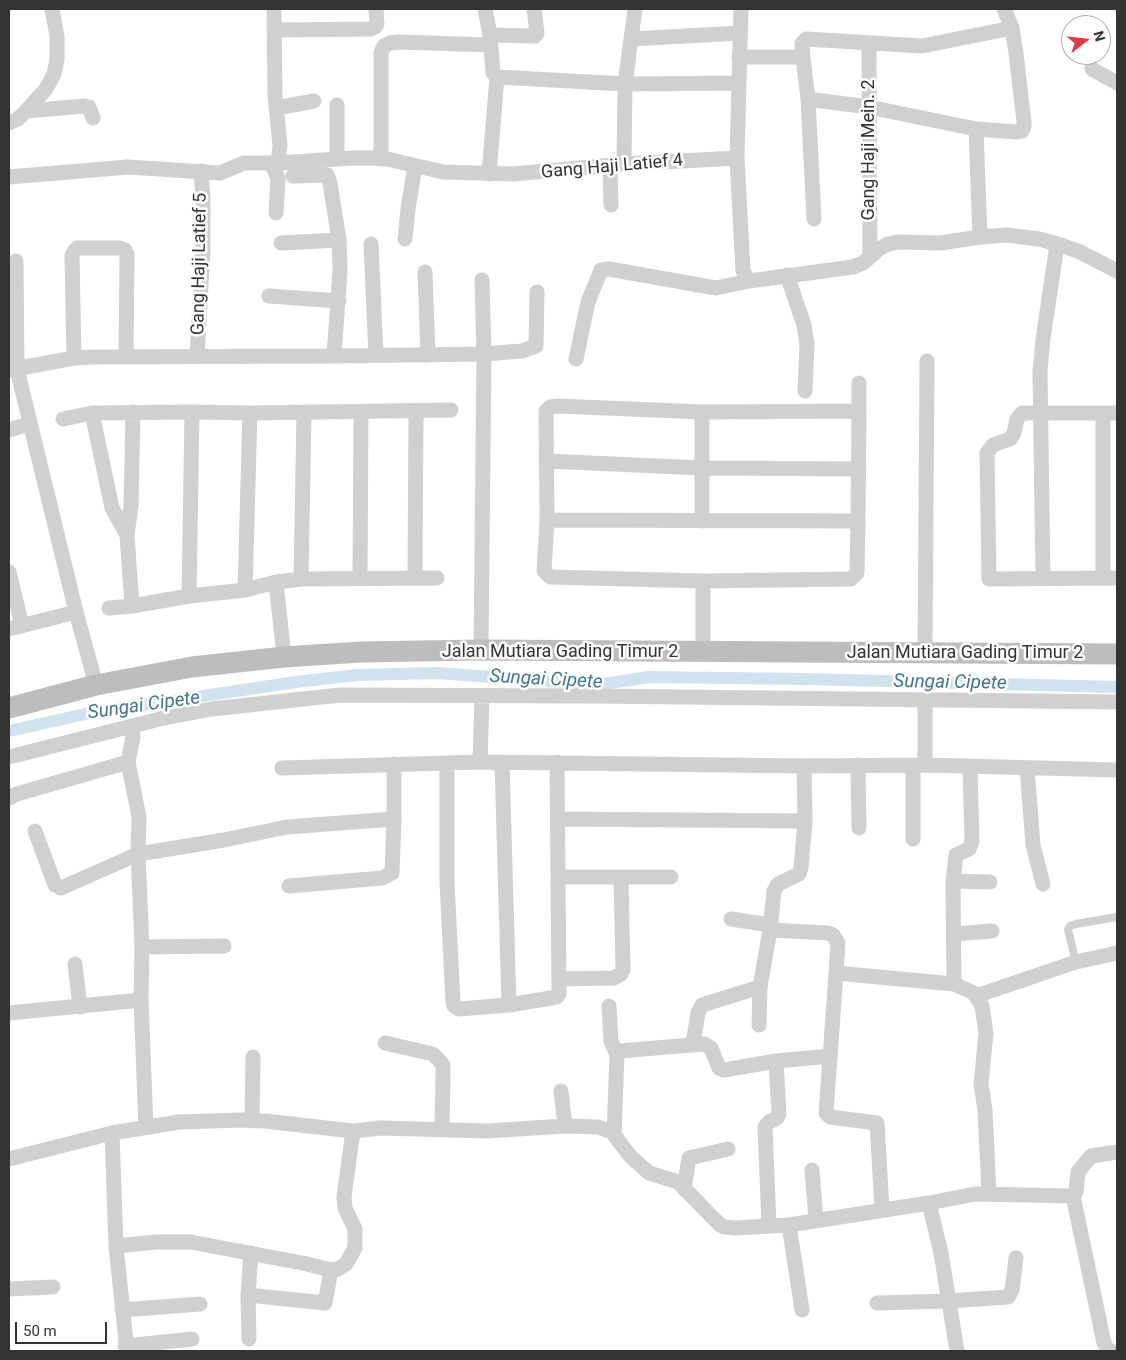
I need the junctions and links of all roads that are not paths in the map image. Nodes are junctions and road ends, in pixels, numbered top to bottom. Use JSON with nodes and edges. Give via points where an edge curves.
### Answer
{"nodes":[{"id":1,"x":52,"y":9,"type":"edge"},
{"id":2,"x":274,"y":9,"type":"edge"},
{"id":3,"x":376,"y":9,"type":"edge"},
{"id":4,"x":485,"y":9,"type":"edge"},
{"id":5,"x":534,"y":9,"type":"edge"},
{"id":6,"x":635,"y":9,"type":"edge"},
{"id":7,"x":741,"y":9,"type":"edge"},
{"id":8,"x":1004,"y":9,"type":"edge"},
{"id":9,"x":1012,"y":28,"type":"junction"},
{"id":10,"x":275,"y":30,"type":"junction"},
{"id":11,"x":740,"y":33,"type":"junction"},
{"id":12,"x":631,"y":38,"type":"junction"},
{"id":13,"x":490,"y":40,"type":"junction"},
{"id":14,"x":869,"y":43,"type":"junction"},
{"id":15,"x":739,"y":57,"type":"junction"},
{"id":16,"x":803,"y":58,"type":"junction"},
{"id":17,"x":1092,"y":69,"type":"dead end"},
{"id":18,"x":497,"y":77,"type":"junction"},
{"id":19,"x":738,"y":83,"type":"junction"},
{"id":20,"x":1117,"y":83,"type":"edge"},
{"id":21,"x":625,"y":84,"type":"junction"},
{"id":22,"x":808,"y":99,"type":"junction"},
{"id":23,"x":314,"y":101,"type":"dead end"},
{"id":24,"x":337,"y":105,"type":"dead end"},
{"id":25,"x":869,"y":107,"type":"junction"},
{"id":26,"x":276,"y":108,"type":"junction"},
{"id":27,"x":26,"y":111,"type":"junction"},
{"id":28,"x":93,"y":118,"type":"dead end"},
{"id":29,"x":9,"y":123,"type":"edge"},
{"id":30,"x":976,"y":129,"type":"junction"},
{"id":31,"x":737,"y":158,"type":"junction"},
{"id":32,"x":336,"y":159,"type":"junction"},
{"id":33,"x":380,"y":159,"type":"junction"},
{"id":34,"x":275,"y":163,"type":"junction"},
{"id":35,"x":617,"y":165,"type":"junction"},
{"id":36,"x":415,"y":166,"type":"junction"},
{"id":37,"x":202,"y":171,"type":"junction"},
{"id":38,"x":489,"y":174,"type":"junction"},
{"id":39,"x":293,"y":176,"type":"dead end"},
{"id":40,"x":9,"y":177,"type":"edge"},
{"id":41,"x":611,"y":205,"type":"dead end"},
{"id":42,"x":276,"y":213,"type":"dead end"},
{"id":43,"x":814,"y":219,"type":"dead end"},
{"id":44,"x":980,"y":237,"type":"junction"},
{"id":45,"x":339,"y":240,"type":"junction"},
{"id":46,"x":405,"y":240,"type":"dead end"},
{"id":47,"x":281,"y":243,"type":"dead end"},
{"id":48,"x":371,"y":244,"type":"dead end"},
{"id":49,"x":1057,"y":244,"type":"junction"},
{"id":50,"x":870,"y":256,"type":"junction"},
{"id":51,"x":16,"y":261,"type":"dead end"},
{"id":52,"x":1117,"y":270,"type":"edge"},
{"id":53,"x":425,"y":272,"type":"dead end"},
{"id":54,"x":787,"y":275,"type":"junction"},
{"id":55,"x":482,"y":280,"type":"dead end"},
{"id":56,"x":749,"y":281,"type":"junction"},
{"id":57,"x":536,"y":292,"type":"dead end"},
{"id":58,"x":269,"y":296,"type":"dead end"},
{"id":59,"x":338,"y":301,"type":"junction"},
{"id":60,"x":484,"y":354,"type":"junction"},
{"id":61,"x":376,"y":355,"type":"junction"},
{"id":62,"x":428,"y":355,"type":"junction"},
{"id":63,"x":126,"y":356,"type":"junction"},
{"id":64,"x":334,"y":356,"type":"junction"},
{"id":65,"x":197,"y":357,"type":"junction"},
{"id":66,"x":74,"y":358,"type":"junction"},
{"id":67,"x":576,"y":359,"type":"dead end"},
{"id":68,"x":927,"y":362,"type":"dead end"},
{"id":69,"x":13,"y":370,"type":"edge"},
{"id":70,"x":859,"y":383,"type":"dead end"},
{"id":71,"x":805,"y":391,"type":"dead end"},
{"id":72,"x":451,"y":410,"type":"dead end"},
{"id":73,"x":416,"y":411,"type":"junction"},
{"id":74,"x":133,"y":412,"type":"junction"},
{"id":75,"x":192,"y":412,"type":"junction"},
{"id":76,"x":304,"y":412,"type":"junction"},
{"id":77,"x":361,"y":412,"type":"junction"},
{"id":78,"x":702,"y":412,"type":"junction"},
{"id":79,"x":859,"y":412,"type":"junction"},
{"id":80,"x":92,"y":413,"type":"junction"},
{"id":81,"x":250,"y":413,"type":"junction"},
{"id":82,"x":1040,"y":413,"type":"junction"},
{"id":83,"x":1110,"y":413,"type":"edge"},
{"id":84,"x":63,"y":419,"type":"dead end"},
{"id":85,"x":29,"y":424,"type":"junction"},
{"id":86,"x":9,"y":430,"type":"edge"},
{"id":87,"x":547,"y":461,"type":"junction"},
{"id":88,"x":702,"y":468,"type":"junction"},
{"id":89,"x":859,"y":468,"type":"junction"},
{"id":90,"x":547,"y":520,"type":"junction"},
{"id":91,"x":702,"y":521,"type":"junction"},
{"id":92,"x":858,"y":521,"type":"junction"},
{"id":93,"x":127,"y":535,"type":"junction"},
{"id":94,"x":9,"y":572,"type":"edge"},
{"id":95,"x":415,"y":578,"type":"junction"},
{"id":96,"x":438,"y":578,"type":"dead end"},
{"id":97,"x":1110,"y":578,"type":"edge"},
{"id":98,"x":360,"y":579,"type":"junction"},
{"id":99,"x":1043,"y":579,"type":"junction"},
{"id":100,"x":301,"y":580,"type":"junction"},
{"id":101,"x":703,"y":581,"type":"junction"},
{"id":102,"x":276,"y":582,"type":"junction"},
{"id":103,"x":245,"y":590,"type":"junction"},
{"id":104,"x":188,"y":596,"type":"junction"},
{"id":105,"x":132,"y":606,"type":"junction"},
{"id":106,"x":109,"y":608,"type":"dead end"},
{"id":107,"x":76,"y":612,"type":"junction"},
{"id":108,"x":15,"y":627,"type":"edge"},
{"id":109,"x":481,"y":650,"type":"junction"},
{"id":110,"x":703,"y":653,"type":"junction"},
{"id":111,"x":925,"y":653,"type":"junction"},
{"id":112,"x":1117,"y":654,"type":"edge"},
{"id":113,"x":284,"y":658,"type":"junction"},
{"id":114,"x":96,"y":685,"type":"junction"},
{"id":115,"x":482,"y":697,"type":"junction"},
{"id":116,"x":925,"y":701,"type":"junction"},
{"id":117,"x":1117,"y":702,"type":"edge"},
{"id":118,"x":9,"y":708,"type":"edge"},
{"id":119,"x":132,"y":727,"type":"junction"},
{"id":120,"x":9,"y":757,"type":"edge"},
{"id":121,"x":128,"y":762,"type":"junction"},
{"id":122,"x":480,"y":762,"type":"junction"},
{"id":123,"x":558,"y":762,"type":"junction"},
{"id":124,"x":446,"y":763,"type":"junction"},
{"id":125,"x":502,"y":763,"type":"junction"},
{"id":126,"x":394,"y":764,"type":"junction"},
{"id":127,"x":858,"y":765,"type":"junction"},
{"id":128,"x":919,"y":765,"type":"junction"},
{"id":129,"x":804,"y":766,"type":"junction"},
{"id":130,"x":970,"y":767,"type":"junction"},
{"id":131,"x":282,"y":768,"type":"dead end"},
{"id":132,"x":1027,"y":768,"type":"junction"},
{"id":133,"x":1117,"y":770,"type":"edge"},
{"id":134,"x":9,"y":798,"type":"edge"},
{"id":135,"x":394,"y":819,"type":"junction"},
{"id":136,"x":558,"y":819,"type":"junction"},
{"id":137,"x":804,"y":821,"type":"junction"},
{"id":138,"x":859,"y":828,"type":"dead end"},
{"id":139,"x":35,"y":832,"type":"dead end"},
{"id":140,"x":913,"y":839,"type":"dead end"},
{"id":141,"x":138,"y":854,"type":"junction"},
{"id":142,"x":558,"y":877,"type":"junction"},
{"id":143,"x":621,"y":877,"type":"junction"},
{"id":144,"x":671,"y":877,"type":"dead end"},
{"id":145,"x":953,"y":881,"type":"junction"},
{"id":146,"x":990,"y":882,"type":"dead end"},
{"id":147,"x":1043,"y":884,"type":"dead end"},
{"id":148,"x":289,"y":886,"type":"dead end"},
{"id":149,"x":1117,"y":917,"type":"edge"},
{"id":150,"x":731,"y":919,"type":"dead end"},
{"id":151,"x":770,"y":928,"type":"junction"},
{"id":152,"x":992,"y":931,"type":"dead end"},
{"id":153,"x":954,"y":934,"type":"junction"},
{"id":154,"x":224,"y":946,"type":"dead end"},
{"id":155,"x":142,"y":947,"type":"junction"},
{"id":156,"x":1117,"y":953,"type":"edge"},
{"id":157,"x":1076,"y":962,"type":"junction"},
{"id":158,"x":75,"y":964,"type":"dead end"},
{"id":159,"x":836,"y":973,"type":"junction"},
{"id":160,"x":559,"y":979,"type":"junction"},
{"id":161,"x":954,"y":984,"type":"junction"},
{"id":162,"x":760,"y":987,"type":"junction"},
{"id":163,"x":976,"y":996,"type":"junction"},
{"id":164,"x":141,"y":1000,"type":"junction"},
{"id":165,"x":509,"y":1006,"type":"junction"},
{"id":166,"x":609,"y":1006,"type":"dead end"},
{"id":167,"x":80,"y":1007,"type":"junction"},
{"id":168,"x":9,"y":1013,"type":"edge"},
{"id":169,"x":759,"y":1025,"type":"dead end"},
{"id":170,"x":385,"y":1043,"type":"dead end"},
{"id":171,"x":693,"y":1044,"type":"junction"},
{"id":172,"x":617,"y":1055,"type":"junction"},
{"id":173,"x":830,"y":1056,"type":"junction"},
{"id":174,"x":253,"y":1057,"type":"dead end"},
{"id":175,"x":776,"y":1061,"type":"junction"},
{"id":176,"x":561,"y":1091,"type":"dead end"},
{"id":177,"x":252,"y":1121,"type":"junction"},
{"id":178,"x":565,"y":1126,"type":"junction"},
{"id":179,"x":146,"y":1127,"type":"junction"},
{"id":180,"x":442,"y":1129,"type":"junction"},
{"id":181,"x":353,"y":1131,"type":"junction"},
{"id":182,"x":112,"y":1133,"type":"junction"},
{"id":183,"x":614,"y":1135,"type":"junction"},
{"id":184,"x":728,"y":1149,"type":"dead end"},
{"id":185,"x":1117,"y":1152,"type":"edge"},
{"id":186,"x":9,"y":1158,"type":"edge"},
{"id":187,"x":812,"y":1170,"type":"dead end"},
{"id":188,"x":684,"y":1189,"type":"junction"},
{"id":189,"x":989,"y":1193,"type":"junction"},
{"id":190,"x":1073,"y":1196,"type":"junction"},
{"id":191,"x":929,"y":1203,"type":"junction"},
{"id":192,"x":882,"y":1209,"type":"junction"},
{"id":193,"x":816,"y":1220,"type":"junction"},
{"id":194,"x":769,"y":1225,"type":"junction"},
{"id":195,"x":789,"y":1225,"type":"junction"},
{"id":196,"x":116,"y":1246,"type":"junction"},
{"id":197,"x":251,"y":1253,"type":"junction"},
{"id":198,"x":1016,"y":1258,"type":"dead end"},
{"id":199,"x":331,"y":1270,"type":"junction"},
{"id":200,"x":53,"y":1287,"type":"dead end"},
{"id":201,"x":9,"y":1289,"type":"edge"},
{"id":202,"x":248,"y":1295,"type":"junction"},
{"id":203,"x":948,"y":1301,"type":"junction"},
{"id":204,"x":877,"y":1303,"type":"dead end"},
{"id":205,"x":200,"y":1304,"type":"dead end"},
{"id":206,"x":122,"y":1310,"type":"junction"},
{"id":207,"x":802,"y":1310,"type":"dead end"},
{"id":208,"x":192,"y":1339,"type":"dead end"},
{"id":209,"x":249,"y":1339,"type":"dead end"},
{"id":210,"x":126,"y":1348,"type":"edge"},
{"id":211,"x":957,"y":1351,"type":"edge"},
{"id":212,"x":1111,"y":1351,"type":"edge"}],
"edges":[{"from":1,"to":27,"type":"street","via":[[57,36],[54,74],[46,89]]},
{"from":2,"to":10,"type":"street"},
{"from":3,"to":10,"type":"street","via":[[377,24],[370,29]]},
{"from":4,"to":13,"type":"street"},
{"from":5,"to":13,"type":"street","via":[[535,36]]},
{"from":6,"to":12,"type":"street"},
{"from":7,"to":11,"type":"street"},
{"from":8,"to":9,"type":"street"},
{"from":9,"to":14,"type":"street","via":[[922,46]]},
{"from":9,"to":30,"type":"street","via":[[1024,126],[1017,132]]},
{"from":10,"to":26,"type":"street"},
{"from":11,"to":12,"type":"street"},
{"from":11,"to":15,"type":"street"},
{"from":12,"to":21,"type":"street"},
{"from":13,"to":18,"type":"street","via":[[493,73]]},
{"from":13,"to":33,"type":"street","via":[[399,42],[384,46],[381,53]]},
{"from":14,"to":16,"type":"street","via":[[806,39],[802,44]]},
{"from":14,"to":25,"type":"street","name":"Gang Haji Mein. 2"},
{"from":15,"to":16,"type":"street"},
{"from":15,"to":19,"type":"street"},
{"from":16,"to":22,"type":"street"},
{"from":17,"to":20,"type":"street"},
{"from":18,"to":21,"type":"street"},
{"from":18,"to":38,"type":"street"},
{"from":19,"to":21,"type":"street"},
{"from":19,"to":31,"type":"street"},
{"from":21,"to":35,"type":"street"},
{"from":22,"to":25,"type":"street"},
{"from":22,"to":43,"type":"street"},
{"from":23,"to":26,"type":"street"},
{"from":24,"to":32,"type":"street"},
{"from":25,"to":30,"type":"street"},
{"from":25,"to":50,"type":"street","name":"Gang Haji Mein. 2"},
{"from":26,"to":34,"type":"street","via":[[280,145]]},
{"from":27,"to":28,"type":"street","via":[[84,106],[89,107]]},
{"from":27,"to":29,"type":"street"},
{"from":30,"to":44,"type":"street"},
{"from":31,"to":35,"type":"street","name":"Gang Haji Latief 4"},
{"from":31,"to":56,"type":"street","via":[[743,271]]},
{"from":32,"to":33,"type":"street","name":"Gang Haji Latief 4"},
{"from":32,"to":34,"type":"street","name":"Gang Haji Latief 4"},
{"from":33,"to":36,"type":"street","name":"Gang Haji Latief 4"},
{"from":34,"to":37,"type":"street","name":"Gang Haji Latief 4","via":[[244,163],[220,173]]},
{"from":34,"to":42,"type":"street","via":[[278,178]]},
{"from":35,"to":38,"type":"street","name":"Gang Haji Latief 4","via":[[540,173]]},
{"from":35,"to":41,"type":"street"},
{"from":36,"to":38,"type":"street","name":"Gang Haji Latief 4","via":[[444,172]]},
{"from":36,"to":46,"type":"street"},
{"from":37,"to":40,"type":"street","name":"Gang Haji Latief 4","via":[[128,167]]},
{"from":37,"to":65,"type":"street","name":"Gang Haji Latief 5","via":[[203,250]]},
{"from":39,"to":45,"type":"street","via":[[327,175]]},
{"from":44,"to":49,"type":"street","via":[[1007,235]]},
{"from":44,"to":50,"type":"street","via":[[940,243],[899,242],[888,244]]},
{"from":45,"to":47,"type":"street"},
{"from":45,"to":59,"type":"street"},
{"from":48,"to":61,"type":"street"},
{"from":49,"to":52,"type":"street"},
{"from":49,"to":82,"type":"street","via":[[1043,339]]},
{"from":50,"to":54,"type":"street","via":[[853,266]]},
{"from":51,"to":69,"type":"street"},
{"from":53,"to":62,"type":"street"},
{"from":54,"to":56,"type":"street"},
{"from":54,"to":71,"type":"street","via":[[804,325]]},
{"from":55,"to":60,"type":"street"},
{"from":56,"to":67,"type":"street","via":[[716,288],[601,270],[588,302]]},
{"from":57,"to":60,"type":"street","via":[[536,346],[522,351]]},
{"from":58,"to":59,"type":"street"},
{"from":59,"to":64,"type":"street"},
{"from":60,"to":62,"type":"street"},
{"from":60,"to":109,"type":"street"},
{"from":61,"to":62,"type":"street"},
{"from":61,"to":64,"type":"street"},
{"from":63,"to":65,"type":"street"},
{"from":63,"to":66,"type":"street"},
{"from":63,"to":66,"type":"street","via":[[127,254],[120,248],[77,248],[72,255]]},
{"from":64,"to":65,"type":"street"},
{"from":66,"to":69,"type":"street"},
{"from":68,"to":111,"type":"street"},
{"from":69,"to":85,"type":"street"},
{"from":70,"to":79,"type":"street"},
{"from":72,"to":73,"type":"street"},
{"from":73,"to":77,"type":"street"},
{"from":73,"to":95,"type":"street"},
{"from":74,"to":75,"type":"street"},
{"from":74,"to":80,"type":"street"},
{"from":74,"to":93,"type":"street","via":[[131,506]]},
{"from":75,"to":81,"type":"street"},
{"from":75,"to":104,"type":"street"},
{"from":76,"to":77,"type":"street"},
{"from":76,"to":81,"type":"street"},
{"from":76,"to":100,"type":"street"},
{"from":77,"to":98,"type":"street"},
{"from":78,"to":79,"type":"street"},
{"from":78,"to":87,"type":"street","via":[[550,407],[546,411]]},
{"from":78,"to":88,"type":"street"},
{"from":79,"to":89,"type":"street"},
{"from":80,"to":84,"type":"street"},
{"from":80,"to":93,"type":"street","via":[[112,508]]},
{"from":81,"to":103,"type":"street"},
{"from":82,"to":83,"type":"street"},
{"from":82,"to":99,"type":"street"},
{"from":82,"to":99,"type":"street","via":[[1018,415],[1010,439],[993,445],[988,453],[989,579]]},
{"from":83,"to":97,"type":"street"},
{"from":85,"to":86,"type":"street"},
{"from":85,"to":107,"type":"street"},
{"from":87,"to":88,"type":"street"},
{"from":87,"to":90,"type":"street"},
{"from":88,"to":89,"type":"street"},
{"from":88,"to":91,"type":"street"},
{"from":89,"to":92,"type":"street"},
{"from":90,"to":91,"type":"street"},
{"from":90,"to":101,"type":"street","via":[[544,571],[550,577]]},
{"from":91,"to":92,"type":"street"},
{"from":92,"to":101,"type":"street","via":[[857,573],[851,579]]},
{"from":93,"to":105,"type":"street"},
{"from":94,"to":108,"type":"street"},
{"from":95,"to":96,"type":"street"},
{"from":95,"to":98,"type":"street"},
{"from":97,"to":99,"type":"street"},
{"from":98,"to":100,"type":"street"},
{"from":100,"to":102,"type":"street"},
{"from":101,"to":110,"type":"street"},
{"from":102,"to":103,"type":"street"},
{"from":102,"to":113,"type":"street"},
{"from":103,"to":104,"type":"street"},
{"from":104,"to":105,"type":"street"},
{"from":105,"to":106,"type":"street"},
{"from":107,"to":108,"type":"street"},
{"from":107,"to":114,"type":"street"},
{"from":109,"to":110,"type":"street","name":"Jalan Mutiara Gading Timur 2"},
{"from":109,"to":113,"type":"street","name":"Jalan Mutiara Gading Timur 2","via":[[361,652]]},
{"from":110,"to":111,"type":"street","name":"Jalan Mutiara Gading Timur 2"},
{"from":111,"to":112,"type":"street","name":"Jalan Mutiara Gading Timur 2"},
{"from":113,"to":114,"type":"street","name":"Jalan Mutiara Gading Timur 2","via":[[192,668]]},
{"from":114,"to":118,"type":"street","name":"Jalan Mutiara Gading Timur 2"},
{"from":115,"to":116,"type":"street"},
{"from":115,"to":119,"type":"street","via":[[340,696],[212,709]]},
{"from":115,"to":122,"type":"street"},
{"from":116,"to":117,"type":"street"},
{"from":116,"to":128,"type":"street"},
{"from":119,"to":120,"type":"street"},
{"from":119,"to":121,"type":"street"},
{"from":121,"to":134,"type":"street"},
{"from":121,"to":141,"type":"street","via":[[139,817]]},
{"from":122,"to":124,"type":"street"},
{"from":122,"to":125,"type":"street"},
{"from":123,"to":125,"type":"street"},
{"from":123,"to":129,"type":"street"},
{"from":123,"to":136,"type":"street"},
{"from":124,"to":126,"type":"street"},
{"from":124,"to":165,"type":"street","via":[[447,883],[454,1006],[459,1009]]},
{"from":125,"to":165,"type":"street"},
{"from":126,"to":131,"type":"street"},
{"from":126,"to":135,"type":"street"},
{"from":127,"to":128,"type":"street"},
{"from":127,"to":129,"type":"street"},
{"from":127,"to":138,"type":"street"},
{"from":128,"to":130,"type":"street"},
{"from":128,"to":140,"type":"street"},
{"from":129,"to":137,"type":"street"},
{"from":130,"to":132,"type":"street"},
{"from":130,"to":145,"type":"street","via":[[972,842],[969,849],[956,855]]},
{"from":132,"to":133,"type":"street"},
{"from":132,"to":147,"type":"street","via":[[1033,845]]},
{"from":135,"to":141,"type":"street","via":[[287,826]]},
{"from":135,"to":148,"type":"street","via":[[391,875]]},
{"from":136,"to":137,"type":"street"},
{"from":136,"to":142,"type":"street"},
{"from":137,"to":151,"type":"street","via":[[800,874],[776,886]]},
{"from":139,"to":141,"type":"street","via":[[58,888]]},
{"from":141,"to":155,"type":"street"},
{"from":142,"to":143,"type":"street"},
{"from":142,"to":160,"type":"street"},
{"from":143,"to":144,"type":"street"},
{"from":143,"to":160,"type":"street","via":[[621,974],[614,978]]},
{"from":145,"to":146,"type":"street"},
{"from":145,"to":153,"type":"street"},
{"from":149,"to":157,"type":"lane","via":[[1070,926],[1068,930]]},
{"from":150,"to":151,"type":"street"},
{"from":151,"to":159,"type":"street","via":[[832,935],[838,943]]},
{"from":151,"to":162,"type":"street"},
{"from":152,"to":153,"type":"street"},
{"from":153,"to":161,"type":"street"},
{"from":154,"to":155,"type":"street"},
{"from":155,"to":164,"type":"street"},
{"from":156,"to":157,"type":"street"},
{"from":157,"to":163,"type":"street"},
{"from":158,"to":167,"type":"street"},
{"from":159,"to":161,"type":"street"},
{"from":159,"to":173,"type":"street"},
{"from":160,"to":165,"type":"street","via":[[557,997]]},
{"from":161,"to":163,"type":"street"},
{"from":162,"to":169,"type":"street"},
{"from":162,"to":171,"type":"street","via":[[702,1006]]},
{"from":163,"to":189,"type":"street","via":[[982,1006],[986,1032],[981,1084]]},
{"from":164,"to":167,"type":"street"},
{"from":164,"to":179,"type":"street"},
{"from":166,"to":172,"type":"street","via":[[611,1041]]},
{"from":167,"to":168,"type":"street"},
{"from":170,"to":180,"type":"street","via":[[433,1054],[443,1065]]},
{"from":171,"to":172,"type":"street","via":[[619,1051]]},
{"from":171,"to":175,"type":"street","via":[[708,1046],[716,1064],[722,1069]]},
{"from":172,"to":183,"type":"street"},
{"from":173,"to":175,"type":"street"},
{"from":173,"to":192,"type":"street","via":[[827,1115],[877,1123]]},
{"from":174,"to":177,"type":"street"},
{"from":175,"to":194,"type":"street","via":[[779,1114],[766,1124],[765,1130]]},
{"from":176,"to":178,"type":"street"},
{"from":177,"to":179,"type":"street","via":[[180,1122]]},
{"from":177,"to":181,"type":"street"},
{"from":178,"to":180,"type":"street","via":[[487,1131]]},
{"from":178,"to":183,"type":"street","via":[[598,1127]]},
{"from":179,"to":182,"type":"street"},
{"from":180,"to":181,"type":"street"},
{"from":181,"to":199,"type":"street","via":[[344,1197],[345,1208],[355,1229],[354,1248],[346,1264]]},
{"from":182,"to":186,"type":"street"},
{"from":182,"to":196,"type":"street"},
{"from":183,"to":188,"type":"street","via":[[649,1173],[675,1181]]},
{"from":184,"to":188,"type":"street","via":[[688,1158]]},
{"from":185,"to":190,"type":"street","via":[[1091,1156],[1078,1172]]},
{"from":187,"to":193,"type":"street"},
{"from":188,"to":194,"type":"street","via":[[724,1227]]},
{"from":189,"to":190,"type":"street"},
{"from":189,"to":191,"type":"street"},
{"from":190,"to":212,"type":"street","via":[[1104,1343]]},
{"from":191,"to":192,"type":"street"},
{"from":191,"to":203,"type":"street"},
{"from":192,"to":193,"type":"street"},
{"from":193,"to":195,"type":"street"},
{"from":194,"to":195,"type":"street"},
{"from":195,"to":207,"type":"street"},
{"from":196,"to":197,"type":"street","via":[[191,1242]]},
{"from":196,"to":206,"type":"street"},
{"from":197,"to":199,"type":"street"},
{"from":197,"to":202,"type":"street"},
{"from":198,"to":203,"type":"street","via":[[1012,1290],[1008,1297]]},
{"from":199,"to":202,"type":"street","via":[[325,1303]]},
{"from":200,"to":201,"type":"street"},
{"from":202,"to":209,"type":"street"},
{"from":203,"to":204,"type":"street"},
{"from":203,"to":211,"type":"street"},
{"from":205,"to":206,"type":"street"},
{"from":206,"to":210,"type":"street"},
{"from":208,"to":210,"type":"street"}]}
